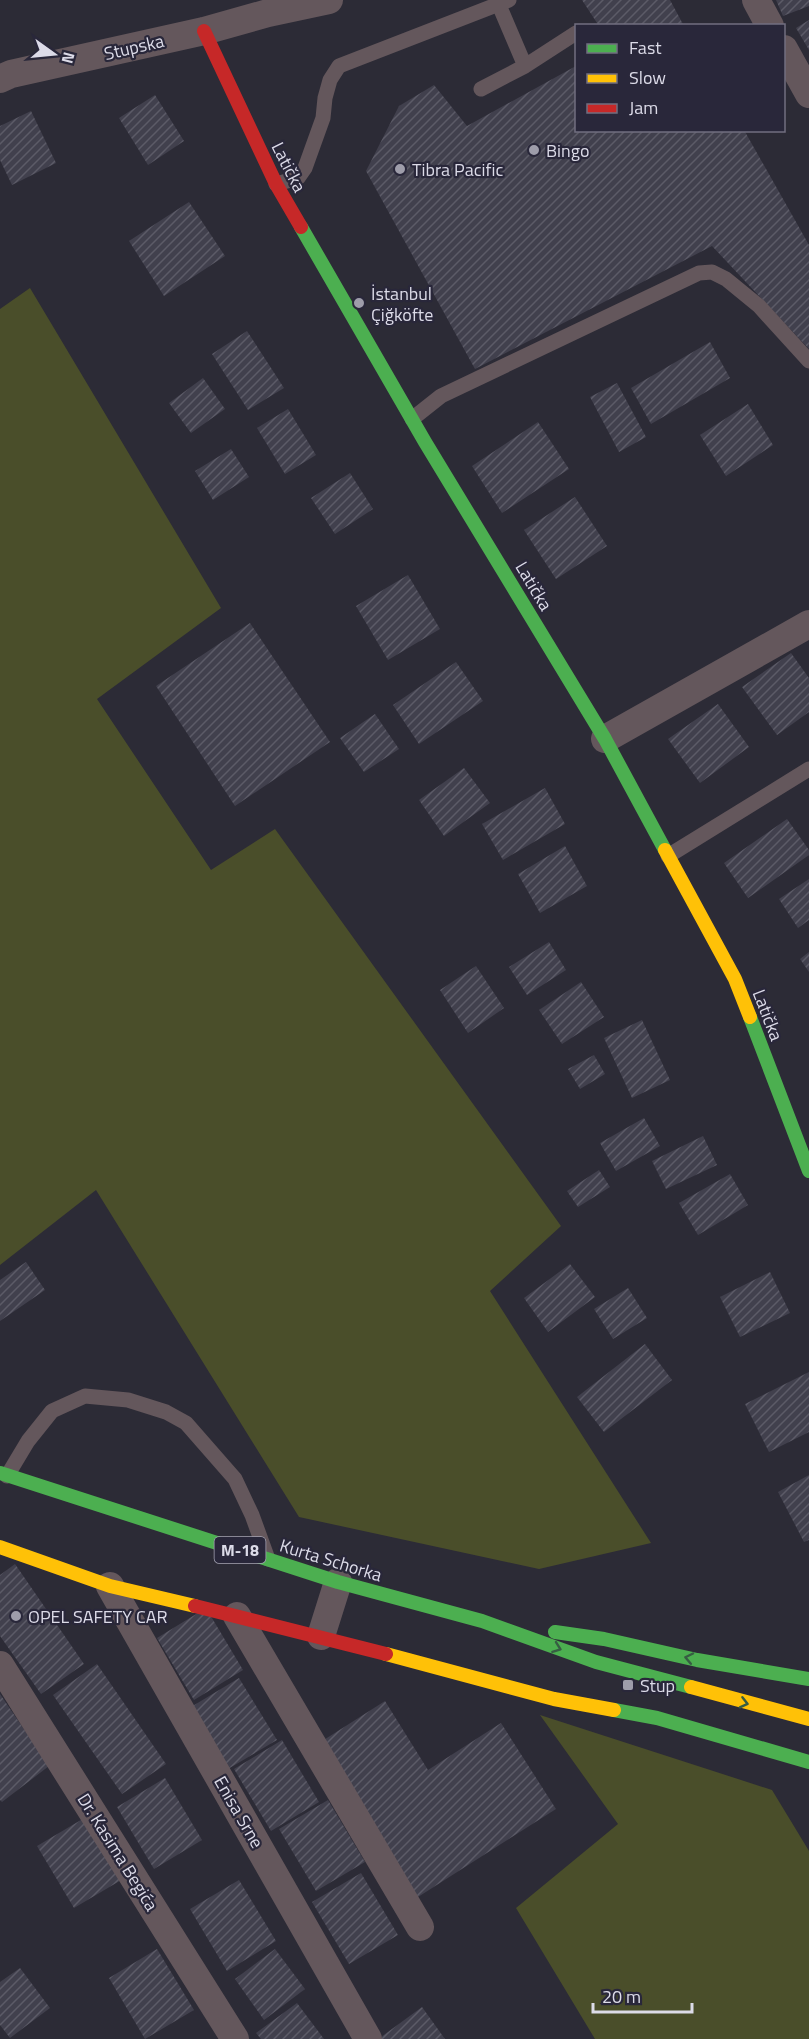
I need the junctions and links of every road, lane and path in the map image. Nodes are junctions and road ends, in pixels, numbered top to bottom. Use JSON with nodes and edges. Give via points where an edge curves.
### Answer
{"nodes":[{"id":1,"x":329,"y":0,"type":"edge"},
{"id":2,"x":756,"y":0,"type":"edge"},
{"id":3,"x":504,"y":2,"type":"edge"},
{"id":4,"x":269,"y":7,"type":"edge"},
{"id":5,"x":769,"y":24,"type":"edge"},
{"id":6,"x":204,"y":31,"type":"junction"},
{"id":7,"x":575,"y":34,"type":"edge"},
{"id":8,"x":785,"y":52,"type":"edge"},
{"id":9,"x":525,"y":66,"type":"junction"},
{"id":10,"x":0,"y":78,"type":"edge"},
{"id":11,"x":481,"y":89,"type":"dead end"},
{"id":12,"x":809,"y":94,"type":"edge"},
{"id":13,"x":276,"y":184,"type":"junction"},
{"id":14,"x":809,"y":361,"type":"edge"},
{"id":15,"x":412,"y":419,"type":"junction"},
{"id":16,"x":809,"y":624,"type":"edge"},
{"id":17,"x":605,"y":739,"type":"junction"},
{"id":18,"x":809,"y":769,"type":"edge"},
{"id":19,"x":668,"y":856,"type":"junction"},
{"id":20,"x":809,"y":1171,"type":"edge"},
{"id":21,"x":4,"y":1474,"type":"edge"},
{"id":22,"x":0,"y":1547,"type":"edge"},
{"id":23,"x":268,"y":1559,"type":"junction"},
{"id":24,"x":338,"y":1582,"type":"junction"},
{"id":25,"x":110,"y":1586,"type":"junction"},
{"id":26,"x":237,"y":1616,"type":"junction"},
{"id":27,"x":482,"y":1621,"type":"junction"},
{"id":28,"x":321,"y":1636,"type":"junction"},
{"id":29,"x":0,"y":1665,"type":"edge"},
{"id":30,"x":809,"y":1679,"type":"edge"},
{"id":31,"x":809,"y":1719,"type":"edge"},
{"id":32,"x":809,"y":1762,"type":"edge"},
{"id":33,"x":420,"y":1927,"type":"dead end"},
{"id":34,"x":235,"y":2039,"type":"edge"},
{"id":35,"x":368,"y":2039,"type":"edge"}],
"edges":[{"from":1,"to":4,"type":"street","name":"Stupska"},
{"from":2,"to":5,"type":"street"},
{"from":3,"to":9,"type":"lane"},
{"from":3,"to":13,"type":"lane","via":[[339,66],[330,80],[323,118],[305,168],[298,178]]},
{"from":4,"to":6,"type":"street","name":"Stupska"},
{"from":6,"to":10,"type":"street","name":"Stupska"},
{"from":6,"to":13,"type":"street","name":"Latička"},
{"from":7,"to":9,"type":"lane"},
{"from":8,"to":12,"type":"street"},
{"from":9,"to":11,"type":"lane"},
{"from":13,"to":15,"type":"street","name":"Latička"},
{"from":14,"to":15,"type":"lane","via":[[759,306],[726,279],[712,272],[699,273],[441,396]]},
{"from":15,"to":17,"type":"street","name":"Latička"},
{"from":16,"to":17,"type":"street"},
{"from":17,"to":19,"type":"street","name":"Latička"},
{"from":18,"to":19,"type":"lane"},
{"from":19,"to":20,"type":"street","name":"Latička","via":[[735,980]]},
{"from":21,"to":23,"type":"street","name":"Kurta Schorka","number":"M-18"},
{"from":21,"to":23,"type":"lane","via":[[52,1411],[85,1396],[128,1400],[166,1413],[193,1431],[234,1479]]},
{"from":22,"to":25,"type":"street"},
{"from":23,"to":24,"type":"street","name":"Kurta Schorka","number":"M-18"},
{"from":24,"to":27,"type":"street","name":"Kurta Schorka","number":"M-18"},
{"from":24,"to":28,"type":"street"},
{"from":25,"to":26,"type":"street"},
{"from":25,"to":35,"type":"street","name":"Enisa Srne"},
{"from":26,"to":28,"type":"street"},
{"from":26,"to":33,"type":"street"},
{"from":30,"to":27,"type":"street","name":"Kurta Schorka","number":"M-18","one_way":true},
{"from":27,"to":31,"type":"street","name":"Kurta Schorka","number":"M-18","one_way":true,"via":[[596,1662]]},
{"from":28,"to":32,"type":"street","via":[[554,1700],[657,1718]]},
{"from":29,"to":34,"type":"street","name":"Dr. Kasima Begića"}]}
